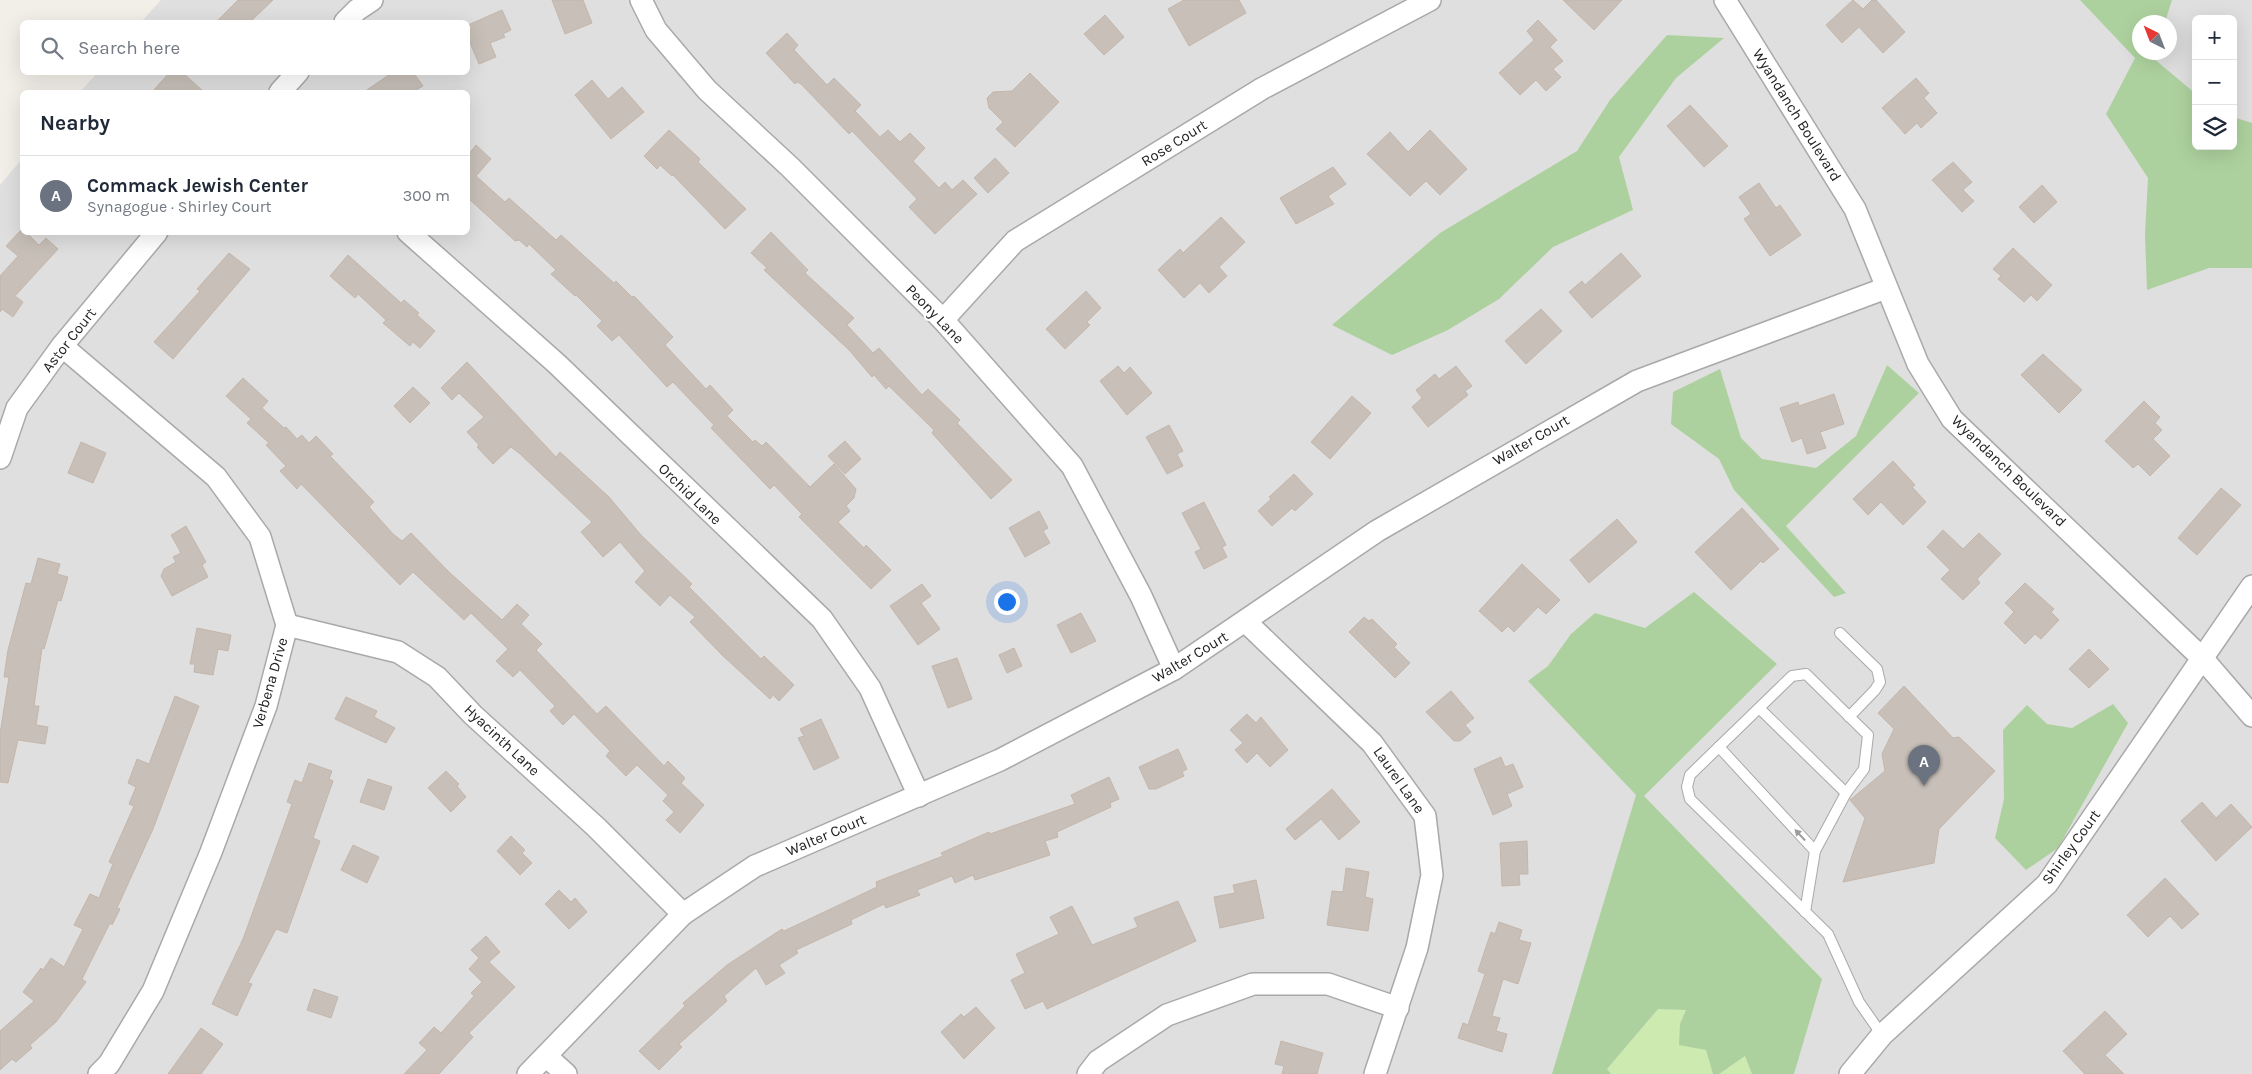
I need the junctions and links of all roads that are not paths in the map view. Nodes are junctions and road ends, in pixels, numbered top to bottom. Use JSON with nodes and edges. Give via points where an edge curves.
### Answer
{"nodes":[{"id":1,"x":372,"y":0,"type":"edge"},
{"id":2,"x":641,"y":0,"type":"edge"},
{"id":3,"x":1430,"y":0,"type":"edge"},
{"id":4,"x":1725,"y":0,"type":"edge"},
{"id":5,"x":347,"y":20,"type":"edge"},
{"id":6,"x":295,"y":75,"type":"edge"},
{"id":7,"x":282,"y":90,"type":"edge"},
{"id":8,"x":154,"y":235,"type":"edge"},
{"id":9,"x":411,"y":235,"type":"edge"},
{"id":10,"x":1886,"y":288,"type":"junction"},
{"id":11,"x":943,"y":320,"type":"junction"},
{"id":12,"x":62,"y":346,"type":"junction"},
{"id":13,"x":0,"y":458,"type":"edge"},
{"id":14,"x":2252,"y":586,"type":"edge"},
{"id":15,"x":1246,"y":622,"type":"junction"},
{"id":16,"x":287,"y":624,"type":"junction"},
{"id":17,"x":1840,"y":633,"type":"dead end"},
{"id":18,"x":2203,"y":659,"type":"junction"},
{"id":19,"x":1174,"y":669,"type":"junction"},
{"id":20,"x":1759,"y":708,"type":"junction"},
{"id":21,"x":2252,"y":716,"type":"edge"},
{"id":22,"x":1849,"y":717,"type":"junction"},
{"id":23,"x":1719,"y":747,"type":"junction"},
{"id":24,"x":1846,"y":793,"type":"junction"},
{"id":25,"x":919,"y":796,"type":"junction"},
{"id":26,"x":1815,"y":851,"type":"junction"},
{"id":27,"x":1804,"y":912,"type":"junction"},
{"id":28,"x":683,"y":914,"type":"junction"},
{"id":29,"x":1398,"y":1008,"type":"junction"},
{"id":30,"x":1882,"y":1035,"type":"junction"},
{"id":31,"x":546,"y":1056,"type":"junction"},
{"id":32,"x":99,"y":1074,"type":"edge"},
{"id":33,"x":528,"y":1074,"type":"edge"},
{"id":34,"x":566,"y":1074,"type":"edge"},
{"id":35,"x":1088,"y":1074,"type":"edge"},
{"id":36,"x":1375,"y":1074,"type":"edge"},
{"id":37,"x":1850,"y":1074,"type":"edge"}],
"edges":[{"from":1,"to":5,"type":"street"},
{"from":2,"to":11,"type":"street","name":"Peony Lane","via":[[656,30],[707,90],[790,167]]},
{"from":3,"to":11,"type":"street","name":"Rose Court","via":[[1263,88],[1015,241]]},
{"from":4,"to":10,"type":"street","name":"Wyandanch Boulevard","via":[[1855,209]]},
{"from":6,"to":7,"type":"street"},
{"from":8,"to":12,"type":"street","name":"Astor Court"},
{"from":9,"to":25,"type":"street","name":"Orchid Lane","via":[[557,364],[822,619],[870,688]]},
{"from":10,"to":15,"type":"street","name":"Walter Court","via":[[1637,380],[1376,531]]},
{"from":10,"to":18,"type":"street","name":"Wyandanch Boulevard","via":[[1918,364],[1952,418]]},
{"from":11,"to":19,"type":"street","name":"Peony Lane","via":[[1072,466],[1141,596]]},
{"from":12,"to":13,"type":"street","name":"Astor Court","via":[[17,408]]},
{"from":12,"to":16,"type":"street","name":"Verbena Drive","via":[[216,477],[260,537]]},
{"from":14,"to":18,"type":"street","name":"Shirley Court"},
{"from":15,"to":19,"type":"street","name":"Walter Court"},
{"from":15,"to":29,"type":"street","name":"Laurel Lane","via":[[1372,743],[1425,816],[1432,874],[1417,948]]},
{"from":16,"to":28,"type":"street","name":"Hyacinth Lane","via":[[398,652],[437,677]]},
{"from":16,"to":32,"type":"street","name":"Verbena Drive","via":[[266,706],[208,861],[153,991],[109,1064]]},
{"from":17,"to":22,"type":"lane","via":[[1877,669],[1880,682]]},
{"from":18,"to":21,"type":"street","name":"Wyandanch Boulevard"},
{"from":18,"to":30,"type":"street","name":"Shirley Court","via":[[2047,884]]},
{"from":19,"to":25,"type":"street","name":"Walter Court","via":[[1000,760]]},
{"from":20,"to":22,"type":"lane","via":[[1792,676],[1806,674]]},
{"from":20,"to":23,"type":"lane"},
{"from":20,"to":24,"type":"lane"},
{"from":22,"to":24,"type":"lane","via":[[1868,735],[1864,770]]},
{"from":26,"to":23,"type":"lane","one_way":true},
{"from":23,"to":27,"type":"lane","via":[[1690,775],[1686,786],[1690,799]]},
{"from":24,"to":26,"type":"lane"},
{"from":25,"to":28,"type":"street","name":"Walter Court","via":[[755,866]]},
{"from":26,"to":27,"type":"lane"},
{"from":27,"to":30,"type":"lane","via":[[1828,934],[1859,1002]]},
{"from":28,"to":31,"type":"street","name":"Walter Court"},
{"from":29,"to":35,"type":"street","via":[[1328,984],[1253,984],[1167,1015],[1098,1061]]},
{"from":29,"to":36,"type":"street","name":"Laurel Lane"},
{"from":30,"to":37,"type":"street","name":"Shirley Court"},
{"from":31,"to":33,"type":"street","name":"Walter Court"},
{"from":31,"to":34,"type":"street"}]}
